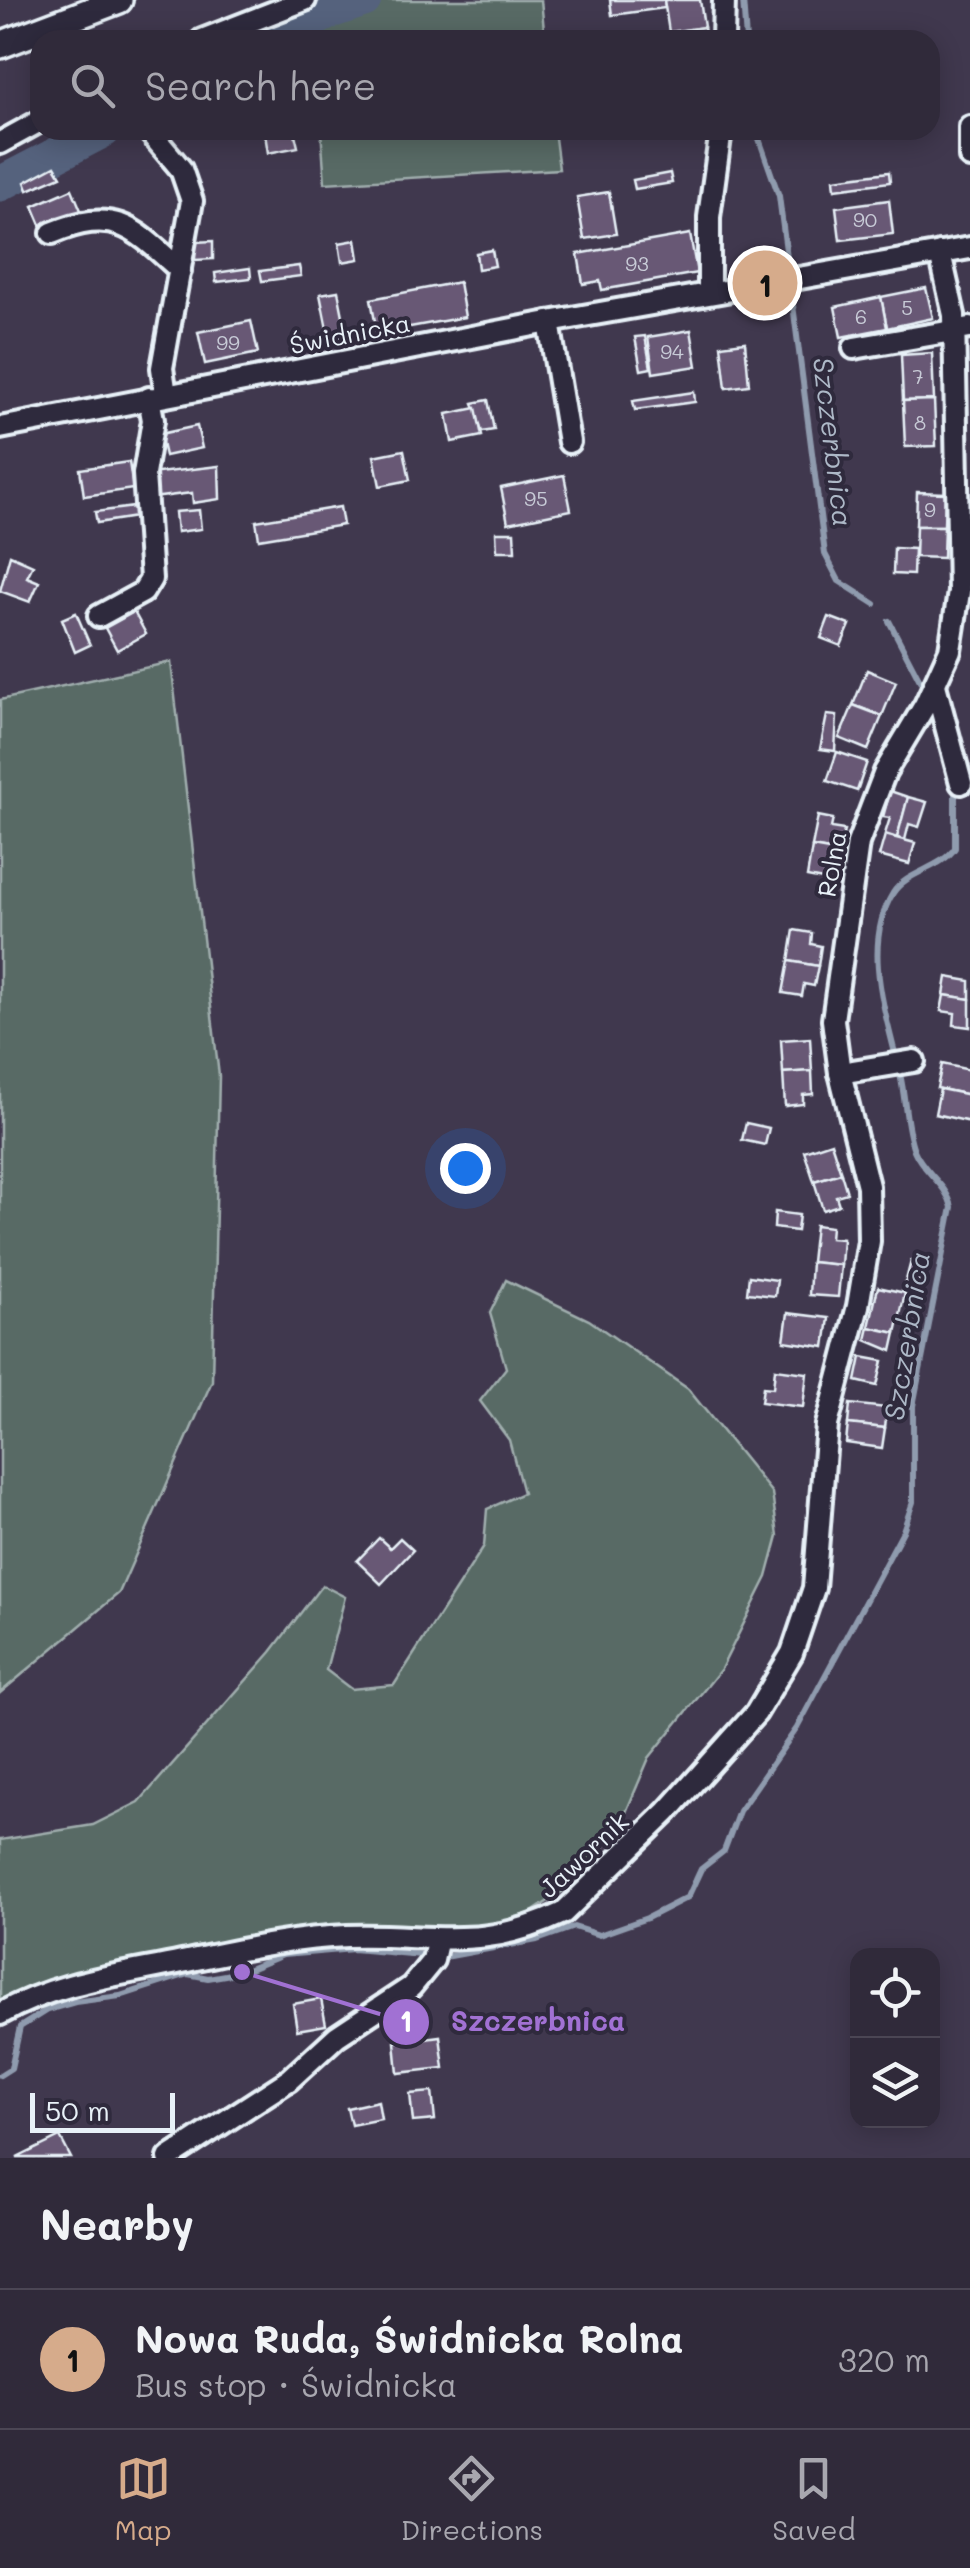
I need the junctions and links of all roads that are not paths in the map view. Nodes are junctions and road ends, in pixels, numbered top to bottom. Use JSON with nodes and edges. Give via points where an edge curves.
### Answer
{"nodes":[{"id":1,"x":119,"y":0,"type":"edge"},
{"id":2,"x":304,"y":0,"type":"edge"},
{"id":3,"x":724,"y":0,"type":"edge"},
{"id":4,"x":40,"y":30,"type":"edge"},
{"id":5,"x":228,"y":30,"type":"edge"},
{"id":6,"x":723,"y":30,"type":"edge"},
{"id":7,"x":30,"y":34,"type":"edge"},
{"id":8,"x":0,"y":45,"type":"edge"},
{"id":9,"x":30,"y":127,"type":"edge"},
{"id":10,"x":970,"y":127,"type":"edge"},
{"id":11,"x":156,"y":140,"type":"edge"},
{"id":12,"x":720,"y":140,"type":"edge"},
{"id":13,"x":0,"y":144,"type":"edge"},
{"id":14,"x":970,"y":157,"type":"edge"},
{"id":15,"x":52,"y":233,"type":"dead end"},
{"id":16,"x":970,"y":248,"type":"edge"},
{"id":17,"x":940,"y":253,"type":"junction"},
{"id":18,"x":180,"y":270,"type":"junction"},
{"id":19,"x":709,"y":293,"type":"junction"},
{"id":20,"x":550,"y":322,"type":"junction"},
{"id":21,"x":962,"y":330,"type":"edge"},
{"id":22,"x":854,"y":348,"type":"dead end"},
{"id":23,"x":158,"y":396,"type":"junction"},
{"id":24,"x":0,"y":428,"type":"edge"},
{"id":25,"x":569,"y":442,"type":"dead end"},
{"id":26,"x":98,"y":616,"type":"dead end"},
{"id":27,"x":935,"y":685,"type":"junction"},
{"id":28,"x":961,"y":783,"type":"dead end"},
{"id":29,"x":914,"y":1061,"type":"dead end"},
{"id":30,"x":840,"y":1073,"type":"junction"},
{"id":31,"x":820,"y":1497,"type":"joint"},
{"id":32,"x":437,"y":1942,"type":"junction"},
{"id":33,"x":0,"y":2014,"type":"edge"},
{"id":34,"x":168,"y":2158,"type":"edge"}],
"edges":[{"from":1,"to":4,"type":"main road"},
{"from":2,"to":5,"type":"street"},
{"from":3,"to":6,"type":"street"},
{"from":7,"to":8,"type":"main road"},
{"from":9,"to":13,"type":"street"},
{"from":10,"to":14,"type":"street"},
{"from":11,"to":18,"type":"street","via":[[189,184]]},
{"from":12,"to":19,"type":"street"},
{"from":15,"to":18,"type":"street","via":[[106,218]]},
{"from":16,"to":17,"type":"street","name":"Świdnicka"},
{"from":17,"to":19,"type":"street","name":"Świdnicka"},
{"from":17,"to":21,"type":"street","name":"Rolna"},
{"from":18,"to":23,"type":"street"},
{"from":19,"to":20,"type":"street","name":"Świdnicka"},
{"from":20,"to":23,"type":"street","name":"Świdnicka"},
{"from":20,"to":25,"type":"street"},
{"from":21,"to":22,"type":"street"},
{"from":21,"to":27,"type":"street","name":"Rolna","via":[[958,592],[950,650]]},
{"from":23,"to":24,"type":"street","name":"Świdnicka"},
{"from":23,"to":26,"type":"street","via":[[144,474],[151,579],[143,592]]},
{"from":27,"to":28,"type":"street"},
{"from":27,"to":30,"type":"street","name":"Rolna","via":[[885,772],[858,843],[834,1020]]},
{"from":29,"to":30,"type":"street"},
{"from":30,"to":31,"type":"street","name":"Rolna","via":[[868,1186],[870,1226],[858,1306],[826,1425]]},
{"from":31,"to":32,"type":"street","name":"Jawornik","via":[[814,1588],[804,1624],[756,1714],[564,1913],[495,1937]]},
{"from":32,"to":33,"type":"street","name":"Jawornik","via":[[348,1936],[291,1942],[72,1985]]},
{"from":32,"to":34,"type":"street","via":[[433,1960],[411,1987],[337,2036],[289,2080]]}]}
